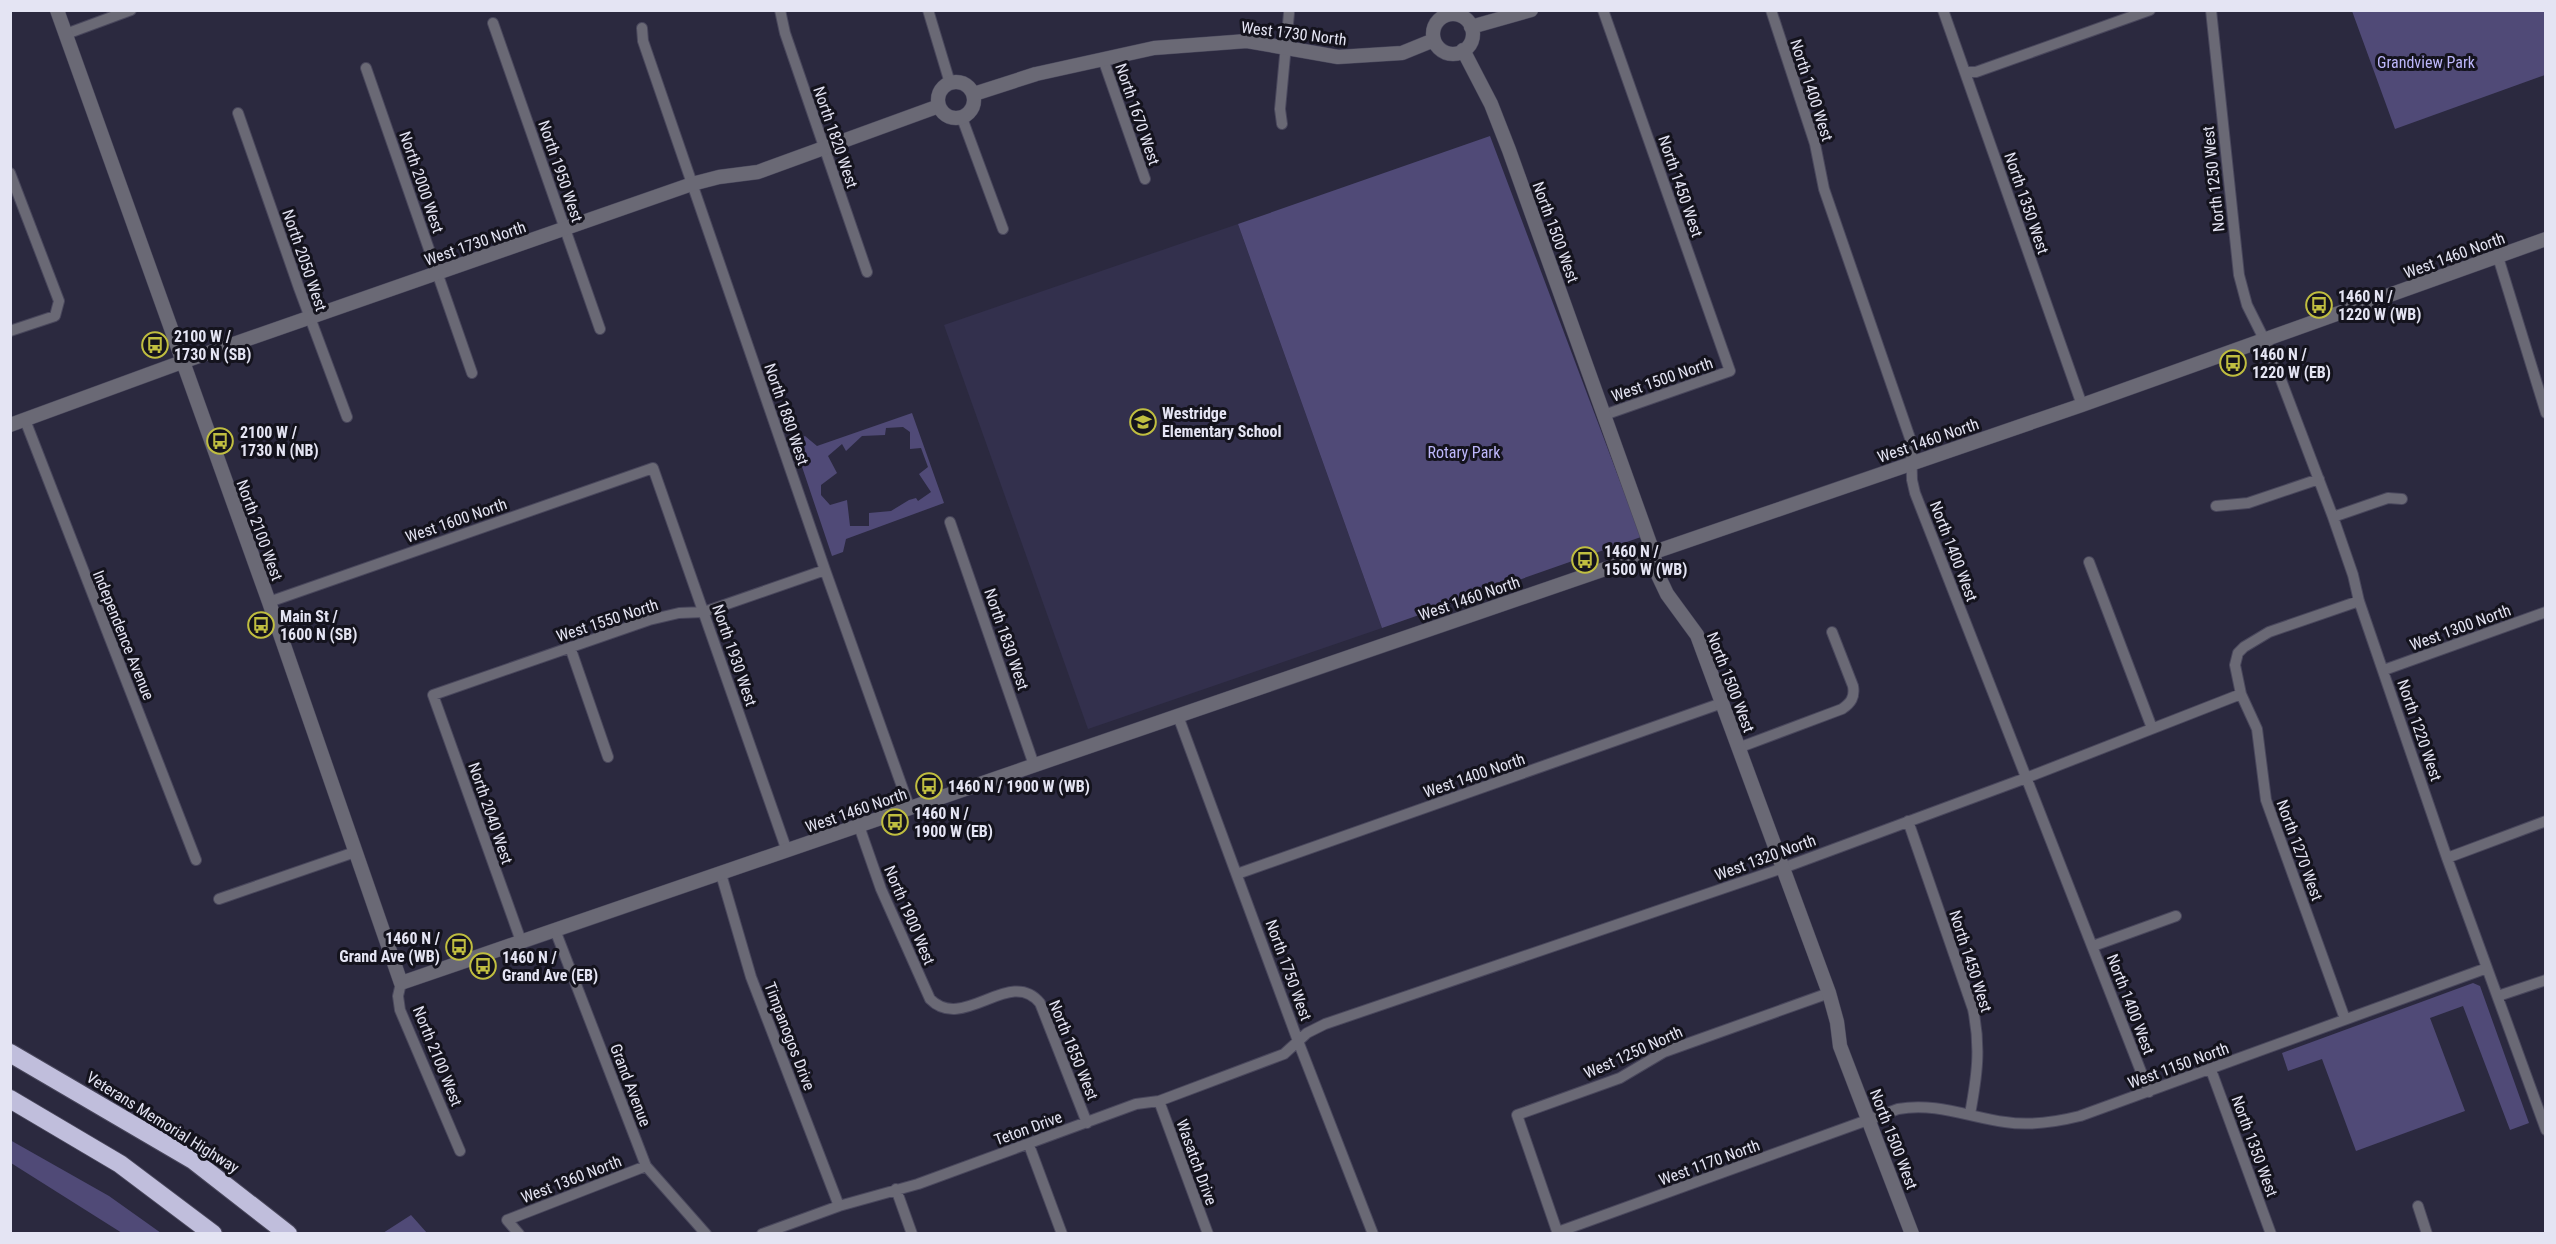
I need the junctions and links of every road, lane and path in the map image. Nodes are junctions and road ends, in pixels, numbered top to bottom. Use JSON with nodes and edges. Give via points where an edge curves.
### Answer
{"nodes":[{"id":1,"x":57,"y":10,"type":"edge"},
{"id":2,"x":131,"y":10,"type":"edge"},
{"id":3,"x":780,"y":10,"type":"edge"},
{"id":4,"x":928,"y":10,"type":"edge"},
{"id":5,"x":1531,"y":10,"type":"edge"},
{"id":6,"x":1603,"y":10,"type":"edge"},
{"id":7,"x":1771,"y":10,"type":"edge"},
{"id":8,"x":1943,"y":10,"type":"edge"},
{"id":9,"x":2150,"y":10,"type":"edge"},
{"id":10,"x":2211,"y":10,"type":"edge"},
{"id":11,"x":1449,"y":12,"type":"edge"},
{"id":12,"x":1289,"y":14,"type":"dead end"},
{"id":13,"x":493,"y":23,"type":"dead end"},
{"id":14,"x":1472,"y":27,"type":"junction"},
{"id":15,"x":642,"y":28,"type":"dead end"},
{"id":16,"x":66,"y":34,"type":"junction"},
{"id":17,"x":1434,"y":40,"type":"junction"},
{"id":18,"x":1286,"y":48,"type":"junction"},
{"id":19,"x":1463,"y":50,"type":"junction"},
{"id":20,"x":1103,"y":59,"type":"junction"},
{"id":21,"x":366,"y":68,"type":"dead end"},
{"id":22,"x":1965,"y":72,"type":"junction"},
{"id":23,"x":950,"y":83,"type":"junction"},
{"id":24,"x":974,"y":94,"type":"junction"},
{"id":25,"x":939,"y":106,"type":"junction"},
{"id":26,"x":238,"y":112,"type":"dead end"},
{"id":27,"x":962,"y":118,"type":"junction"},
{"id":28,"x":1282,"y":124,"type":"dead end"},
{"id":29,"x":824,"y":148,"type":"junction"},
{"id":30,"x":10,"y":172,"type":"edge"},
{"id":31,"x":1145,"y":179,"type":"dead end"},
{"id":32,"x":692,"y":184,"type":"junction"},
{"id":33,"x":566,"y":228,"type":"junction"},
{"id":34,"x":1003,"y":229,"type":"dead end"},
{"id":35,"x":2546,"y":239,"type":"edge"},
{"id":36,"x":2498,"y":257,"type":"junction"},
{"id":37,"x":867,"y":272,"type":"dead end"},
{"id":38,"x":438,"y":273,"type":"junction"},
{"id":39,"x":310,"y":317,"type":"junction"},
{"id":40,"x":600,"y":329,"type":"dead end"},
{"id":41,"x":10,"y":331,"type":"edge"},
{"id":42,"x":2264,"y":341,"type":"junction"},
{"id":43,"x":182,"y":362,"type":"junction"},
{"id":44,"x":1730,"y":371,"type":"joint"},
{"id":45,"x":472,"y":373,"type":"dead end"},
{"id":46,"x":2082,"y":405,"type":"junction"},
{"id":47,"x":2546,"y":413,"type":"edge"},
{"id":48,"x":1604,"y":415,"type":"junction"},
{"id":49,"x":347,"y":417,"type":"dead end"},
{"id":50,"x":25,"y":420,"type":"junction"},
{"id":51,"x":10,"y":425,"type":"edge"},
{"id":52,"x":1913,"y":463,"type":"junction"},
{"id":53,"x":653,"y":468,"type":"joint"},
{"id":54,"x":2319,"y":479,"type":"junction"},
{"id":55,"x":2402,"y":499,"type":"dead end"},
{"id":56,"x":2216,"y":506,"type":"dead end"},
{"id":57,"x":2333,"y":517,"type":"junction"},
{"id":58,"x":950,"y":522,"type":"dead end"},
{"id":59,"x":1653,"y":552,"type":"junction"},
{"id":60,"x":2089,"y":562,"type":"dead end"},
{"id":61,"x":825,"y":570,"type":"junction"},
{"id":62,"x":2359,"y":601,"type":"junction"},
{"id":63,"x":268,"y":602,"type":"junction"},
{"id":64,"x":704,"y":612,"type":"junction"},
{"id":65,"x":2546,"y":612,"type":"edge"},
{"id":66,"x":1832,"y":632,"type":"dead end"},
{"id":67,"x":570,"y":647,"type":"junction"},
{"id":68,"x":2384,"y":670,"type":"junction"},
{"id":69,"x":2241,"y":694,"type":"junction"},
{"id":70,"x":433,"y":695,"type":"joint"},
{"id":71,"x":1722,"y":703,"type":"junction"},
{"id":72,"x":1178,"y":716,"type":"junction"},
{"id":73,"x":2152,"y":728,"type":"junction"},
{"id":74,"x":1738,"y":748,"type":"junction"},
{"id":75,"x":608,"y":757,"type":"dead end"},
{"id":76,"x":1034,"y":765,"type":"junction"},
{"id":77,"x":2026,"y":778,"type":"junction"},
{"id":78,"x":910,"y":808,"type":"junction"},
{"id":79,"x":1908,"y":821,"type":"junction"},
{"id":80,"x":2546,"y":821,"type":"edge"},
{"id":81,"x":859,"y":826,"type":"junction"},
{"id":82,"x":788,"y":851,"type":"junction"},
{"id":83,"x":355,"y":852,"type":"junction"},
{"id":84,"x":2447,"y":858,"type":"junction"},
{"id":85,"x":196,"y":860,"type":"dead end"},
{"id":86,"x":1782,"y":868,"type":"junction"},
{"id":87,"x":721,"y":874,"type":"junction"},
{"id":88,"x":1237,"y":874,"type":"junction"},
{"id":89,"x":219,"y":899,"type":"dead end"},
{"id":90,"x":2176,"y":916,"type":"dead end"},
{"id":91,"x":555,"y":930,"type":"junction"},
{"id":92,"x":521,"y":941,"type":"junction"},
{"id":93,"x":2093,"y":946,"type":"junction"},
{"id":94,"x":2487,"y":968,"type":"junction"},
{"id":95,"x":2546,"y":980,"type":"edge"},
{"id":96,"x":401,"y":983,"type":"junction"},
{"id":97,"x":1028,"y":992,"type":"joint"},
{"id":98,"x":1828,"y":993,"type":"junction"},
{"id":99,"x":2498,"y":996,"type":"junction"},
{"id":100,"x":2345,"y":1019,"type":"junction"},
{"id":101,"x":1298,"y":1041,"type":"junction"},
{"id":102,"x":10,"y":1053,"type":"edge"},
{"id":103,"x":2211,"y":1070,"type":"junction"},
{"id":104,"x":2149,"y":1092,"type":"junction"},
{"id":105,"x":10,"y":1098,"type":"edge"},
{"id":106,"x":1159,"y":1101,"type":"junction"},
{"id":107,"x":1970,"y":1114,"type":"junction"},
{"id":108,"x":1870,"y":1120,"type":"junction"},
{"id":109,"x":1087,"y":1123,"type":"junction"},
{"id":110,"x":2546,"y":1130,"type":"edge"},
{"id":111,"x":1029,"y":1145,"type":"junction"},
{"id":112,"x":460,"y":1151,"type":"dead end"},
{"id":113,"x":646,"y":1166,"type":"junction"},
{"id":114,"x":896,"y":1189,"type":"junction"},
{"id":115,"x":839,"y":1206,"type":"junction"},
{"id":116,"x":2418,"y":1206,"type":"dead end"},
{"id":117,"x":213,"y":1233,"type":"edge"},
{"id":118,"x":288,"y":1233,"type":"edge"},
{"id":119,"x":519,"y":1233,"type":"edge"},
{"id":120,"x":706,"y":1233,"type":"edge"},
{"id":121,"x":762,"y":1233,"type":"edge"},
{"id":122,"x":912,"y":1233,"type":"edge"},
{"id":123,"x":1062,"y":1233,"type":"edge"},
{"id":124,"x":1208,"y":1233,"type":"edge"},
{"id":125,"x":1373,"y":1233,"type":"edge"},
{"id":126,"x":1558,"y":1233,"type":"edge"},
{"id":127,"x":1912,"y":1233,"type":"edge"},
{"id":128,"x":2271,"y":1233,"type":"edge"},
{"id":129,"x":2427,"y":1233,"type":"edge"}],
"edges":[{"from":1,"to":16,"type":"street","name":"North 2100 West"},
{"from":2,"to":16,"type":"street"},
{"from":3,"to":29,"type":"street","name":"North 1820 West"},
{"from":4,"to":23,"type":"street"},
{"from":5,"to":14,"type":"street"},
{"from":6,"to":44,"type":"street","name":"North 1450 West"},
{"from":7,"to":52,"type":"street","name":"North 1400 West","via":[[1815,144],[1824,189],[1911,441]]},
{"from":8,"to":22,"type":"street","name":"North 1350 West"},
{"from":9,"to":22,"type":"street","via":[[1976,72]]},
{"from":10,"to":42,"type":"street","name":"North 1250 West","via":[[2239,275],[2247,305]]},
{"from":11,"to":14,"type":"street","via":[[1463,17]]},
{"from":11,"to":17,"type":"street","via":[[1434,27]]},
{"from":12,"to":18,"type":"street"},
{"from":13,"to":33,"type":"street","name":"North 1950 West"},
{"from":14,"to":19,"type":"street","via":[[1471,40]]},
{"from":15,"to":32,"type":"street","name":"North 1880 West","via":[[643,41]]},
{"from":16,"to":43,"type":"street","name":"North 2100 West"},
{"from":17,"to":18,"type":"street","name":"West 1730 North","via":[[1402,53],[1338,57]]},
{"from":17,"to":19,"type":"street","via":[[1443,51]]},
{"from":18,"to":20,"type":"street","name":"West 1730 North","via":[[1247,41],[1154,48]]},
{"from":18,"to":28,"type":"street"},
{"from":19,"to":48,"type":"street","name":"North 1500 West","via":[[1502,132]]},
{"from":20,"to":24,"type":"street","name":"West 1730 North","via":[[1036,74]]},
{"from":20,"to":31,"type":"street","name":"North 1670 West"},
{"from":21,"to":38,"type":"street","name":"North 2000 West"},
{"from":22,"to":46,"type":"street","name":"North 1350 West"},
{"from":23,"to":24,"type":"street","via":[[964,84]]},
{"from":23,"to":25,"type":"street","via":[[940,92]]},
{"from":24,"to":27,"type":"street","via":[[973,109]]},
{"from":25,"to":27,"type":"street","via":[[948,117]]},
{"from":25,"to":29,"type":"street","name":"West 1730 North"},
{"from":26,"to":39,"type":"street","name":"North 2050 West"},
{"from":27,"to":34,"type":"street"},
{"from":29,"to":32,"type":"street","name":"West 1730 North","via":[[758,172]]},
{"from":29,"to":37,"type":"street","name":"North 1820 West"},
{"from":30,"to":41,"type":"street","via":[[59,301],[55,316]]},
{"from":32,"to":33,"type":"street","name":"West 1730 North"},
{"from":32,"to":61,"type":"street","name":"North 1880 West"},
{"from":33,"to":38,"type":"street","name":"West 1730 North"},
{"from":33,"to":40,"type":"street","name":"North 1950 West"},
{"from":35,"to":36,"type":"street","name":"West 1460 North"},
{"from":36,"to":42,"type":"street","name":"West 1460 North"},
{"from":36,"to":47,"type":"street"},
{"from":38,"to":39,"type":"street","name":"West 1730 North"},
{"from":38,"to":45,"type":"street","name":"North 2000 West"},
{"from":39,"to":43,"type":"street","name":"West 1730 North"},
{"from":39,"to":49,"type":"street","name":"North 2050 West"},
{"from":42,"to":46,"type":"street","name":"West 1460 North"},
{"from":42,"to":54,"type":"street","name":"North 1220 West"},
{"from":43,"to":50,"type":"street","name":"West 1730 North"},
{"from":43,"to":63,"type":"street","name":"North 2100 West"},
{"from":44,"to":48,"type":"street","name":"West 1500 North"},
{"from":46,"to":52,"type":"street","name":"West 1460 North"},
{"from":48,"to":59,"type":"street","name":"North 1500 West"},
{"from":50,"to":51,"type":"street","name":"West 1730 North"},
{"from":50,"to":85,"type":"street","name":"Independence Avenue"},
{"from":52,"to":59,"type":"street","name":"West 1460 North"},
{"from":52,"to":77,"type":"street","name":"North 1400 West","via":[[1915,492]]},
{"from":53,"to":63,"type":"street","name":"West 1600 North"},
{"from":53,"to":64,"type":"street","name":"North 1930 West"},
{"from":54,"to":56,"type":"street","via":[[2248,504]]},
{"from":54,"to":57,"type":"street","name":"North 1220 West"},
{"from":55,"to":57,"type":"street","via":[[2388,498]]},
{"from":57,"to":62,"type":"street","name":"North 1220 West"},
{"from":58,"to":76,"type":"street","name":"North 1830 West"},
{"from":59,"to":71,"type":"street","name":"North 1500 West","via":[[1666,594],[1697,635]]},
{"from":59,"to":72,"type":"street","name":"West 1460 North"},
{"from":60,"to":73,"type":"street"},
{"from":61,"to":64,"type":"street","name":"West 1550 North"},
{"from":61,"to":78,"type":"street","name":"North 1880 West"},
{"from":62,"to":68,"type":"street","name":"North 1220 West"},
{"from":62,"to":69,"type":"street","name":"North 1270 West","via":[[2269,632],[2238,653],[2235,665]]},
{"from":63,"to":83,"type":"street","name":"North 2100 West"},
{"from":64,"to":67,"type":"street","name":"West 1550 North","via":[[649,620]]},
{"from":64,"to":82,"type":"street","name":"North 1930 West"},
{"from":65,"to":68,"type":"street","name":"West 1300 North"},
{"from":66,"to":74,"type":"street","via":[[1853,686],[1851,701],[1842,709]]},
{"from":67,"to":70,"type":"street","name":"West 1550 North"},
{"from":67,"to":75,"type":"street"},
{"from":68,"to":84,"type":"street","name":"North 1220 West"},
{"from":69,"to":73,"type":"street","name":"West 1320 North"},
{"from":69,"to":100,"type":"street","name":"North 1270 West","via":[[2257,729],[2266,800]]},
{"from":70,"to":92,"type":"street","name":"North 2040 West"},
{"from":71,"to":74,"type":"street","name":"North 1500 West"},
{"from":71,"to":88,"type":"street","name":"West 1400 North"},
{"from":72,"to":76,"type":"street","name":"West 1460 North"},
{"from":72,"to":88,"type":"street","name":"North 1750 West"},
{"from":73,"to":77,"type":"street","name":"West 1320 North"},
{"from":74,"to":86,"type":"street","name":"North 1500 West"},
{"from":76,"to":78,"type":"street","name":"West 1460 North"},
{"from":77,"to":79,"type":"street","name":"West 1320 North"},
{"from":77,"to":93,"type":"street","name":"North 1400 West"},
{"from":78,"to":81,"type":"street","name":"West 1460 North"},
{"from":79,"to":86,"type":"street","name":"West 1320 North"},
{"from":79,"to":107,"type":"street","name":"North 1450 West","via":[[1978,1031],[1978,1069]]},
{"from":80,"to":84,"type":"street"},
{"from":81,"to":82,"type":"street","name":"West 1460 North"},
{"from":81,"to":97,"type":"street","name":"North 1900 West","via":[[930,999],[942,1009],[956,1010],[1016,990]]},
{"from":82,"to":87,"type":"street","name":"West 1460 North"},
{"from":83,"to":89,"type":"street"},
{"from":83,"to":96,"type":"street","name":"North 2100 West"},
{"from":84,"to":94,"type":"street","name":"North 1220 West"},
{"from":86,"to":98,"type":"street","name":"North 1500 West"},
{"from":86,"to":101,"type":"street","name":"West 1320 North","via":[[1325,1024]]},
{"from":87,"to":91,"type":"street","name":"West 1460 North"},
{"from":87,"to":115,"type":"street","name":"Timpanogos Drive","via":[[751,977]]},
{"from":88,"to":101,"type":"street","name":"North 1750 West"},
{"from":90,"to":93,"type":"street"},
{"from":91,"to":92,"type":"street","name":"West 1460 North"},
{"from":91,"to":113,"type":"street","name":"Grand Avenue"},
{"from":92,"to":96,"type":"street","name":"West 1460 North"},
{"from":93,"to":104,"type":"street","name":"North 1400 West"},
{"from":94,"to":99,"type":"street","name":"North 1220 West"},
{"from":94,"to":100,"type":"street","name":"West 1150 North"},
{"from":95,"to":99,"type":"street"},
{"from":96,"to":112,"type":"street","name":"North 2100 West","via":[[400,1010]]},
{"from":97,"to":109,"type":"street","name":"North 1850 West","via":[[1040,1003]]},
{"from":98,"to":108,"type":"street","name":"North 1500 West","via":[[1840,1046]]},
{"from":98,"to":126,"type":"street","name":"West 1250 North","via":[[1664,1052],[1620,1078],[1517,1114]]},
{"from":99,"to":110,"type":"street","name":"North 1220 West"},
{"from":100,"to":103,"type":"street","name":"West 1150 North"},
{"from":101,"to":106,"type":"street","name":"Teton Drive","via":[[1284,1054]]},
{"from":101,"to":125,"type":"street","name":"North 1750 West"},
{"from":102,"to":118,"type":"highway","name":"Veterans Memorial Highway","via":[[193,1160]]},
{"from":103,"to":104,"type":"street","name":"West 1150 North"},
{"from":103,"to":128,"type":"street","name":"North 1350 West"},
{"from":104,"to":107,"type":"street","name":"West 1150 North","via":[[2080,1116],[2048,1122],[2006,1122]]},
{"from":105,"to":117,"type":"highway","via":[[120,1164]]},
{"from":106,"to":109,"type":"street","name":"Teton Drive","via":[[1136,1104]]},
{"from":106,"to":124,"type":"street","name":"Wasatch Drive"},
{"from":107,"to":108,"type":"street","name":"West 1150 North","via":[[1914,1106]]},
{"from":108,"to":126,"type":"street","name":"West 1170 North"},
{"from":108,"to":127,"type":"street","name":"North 1500 West"},
{"from":109,"to":111,"type":"street","name":"Teton Drive"},
{"from":111,"to":114,"type":"street","name":"Teton Drive"},
{"from":111,"to":123,"type":"street"},
{"from":113,"to":119,"type":"street","name":"West 1360 North","via":[[507,1220]]},
{"from":113,"to":120,"type":"street","name":"Grand Avenue"},
{"from":114,"to":115,"type":"street","name":"Teton Drive"},
{"from":114,"to":122,"type":"street"},
{"from":115,"to":121,"type":"street","name":"Teton Drive"},
{"from":116,"to":129,"type":"street"}]}
